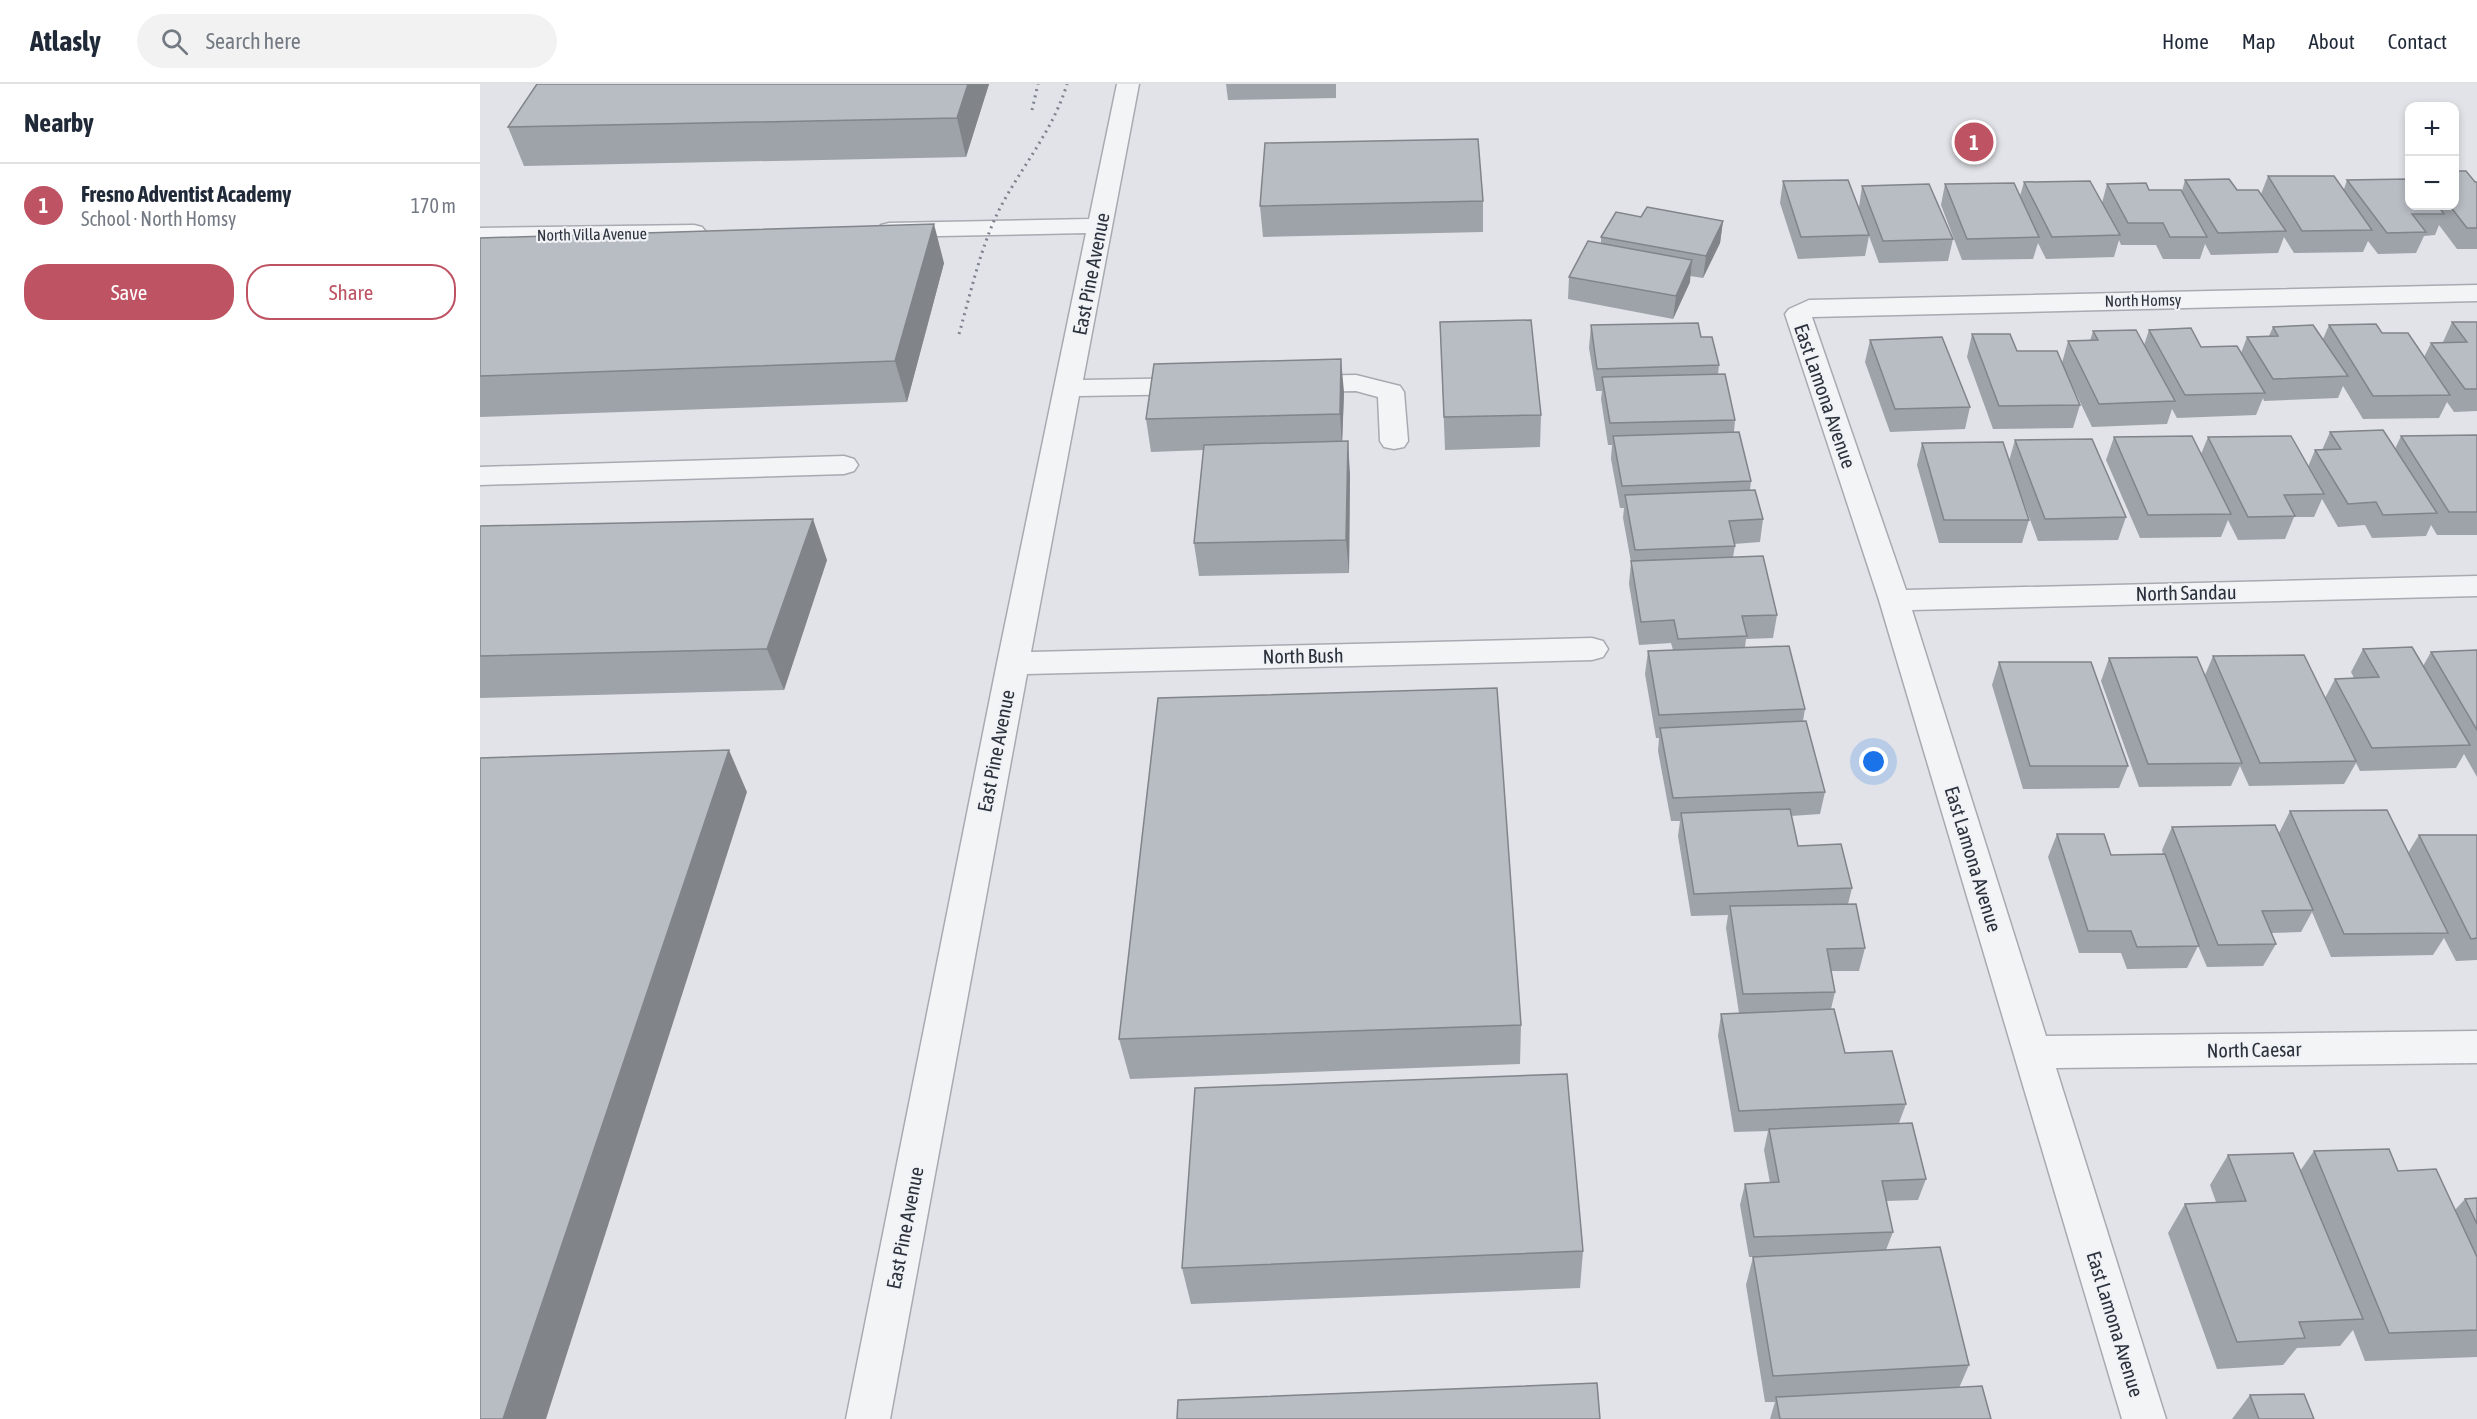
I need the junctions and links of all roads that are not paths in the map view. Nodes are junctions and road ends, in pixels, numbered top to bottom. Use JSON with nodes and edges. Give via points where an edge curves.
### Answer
{"nodes":[{"id":1,"x":1128,"y":84,"type":"edge"},
{"id":2,"x":1101,"y":226,"type":"junction"},
{"id":3,"x":872,"y":230,"type":"edge"},
{"id":4,"x":717,"y":232,"type":"edge"},
{"id":5,"x":480,"y":235,"type":"edge"},
{"id":6,"x":2477,"y":293,"type":"edge"},
{"id":7,"x":1809,"y":308,"type":"joint"},
{"id":8,"x":1274,"y":384,"type":"edge"},
{"id":9,"x":1216,"y":385,"type":"edge"},
{"id":10,"x":1068,"y":388,"type":"junction"},
{"id":11,"x":1394,"y":441,"type":"dead end"},
{"id":12,"x":844,"y":465,"type":"dead end"},
{"id":13,"x":480,"y":476,"type":"edge"},
{"id":14,"x":2477,"y":586,"type":"edge"},
{"id":15,"x":1894,"y":600,"type":"junction"},
{"id":16,"x":1592,"y":648,"type":"dead end"},
{"id":17,"x":1013,"y":663,"type":"junction"},
{"id":18,"x":2477,"y":1047,"type":"edge"},
{"id":19,"x":2032,"y":1052,"type":"junction"},
{"id":20,"x":868,"y":1419,"type":"edge"},
{"id":21,"x":2144,"y":1419,"type":"edge"}],
"edges":[{"from":1,"to":2,"type":"street","name":"East Pine Avenue"},
{"from":2,"to":3,"type":"street"},
{"from":2,"to":10,"type":"street","name":"East Pine Avenue"},
{"from":4,"to":5,"type":"street","name":"North Villa Avenue"},
{"from":6,"to":7,"type":"street","name":"North Homsy"},
{"from":7,"to":15,"type":"street","name":"East Lamona Avenue","via":[[1798,314]]},
{"from":8,"to":11,"type":"street","via":[[1356,383],[1391,392]]},
{"from":9,"to":10,"type":"street"},
{"from":10,"to":17,"type":"street","name":"East Pine Avenue"},
{"from":12,"to":13,"type":"street"},
{"from":14,"to":15,"type":"street","name":"North Sandau"},
{"from":15,"to":19,"type":"street","name":"East Lamona Avenue"},
{"from":16,"to":17,"type":"street","name":"North Bush"},
{"from":17,"to":20,"type":"street","name":"East Pine Avenue"},
{"from":18,"to":19,"type":"street","name":"North Caesar"},
{"from":19,"to":21,"type":"street","name":"East Lamona Avenue"}]}
